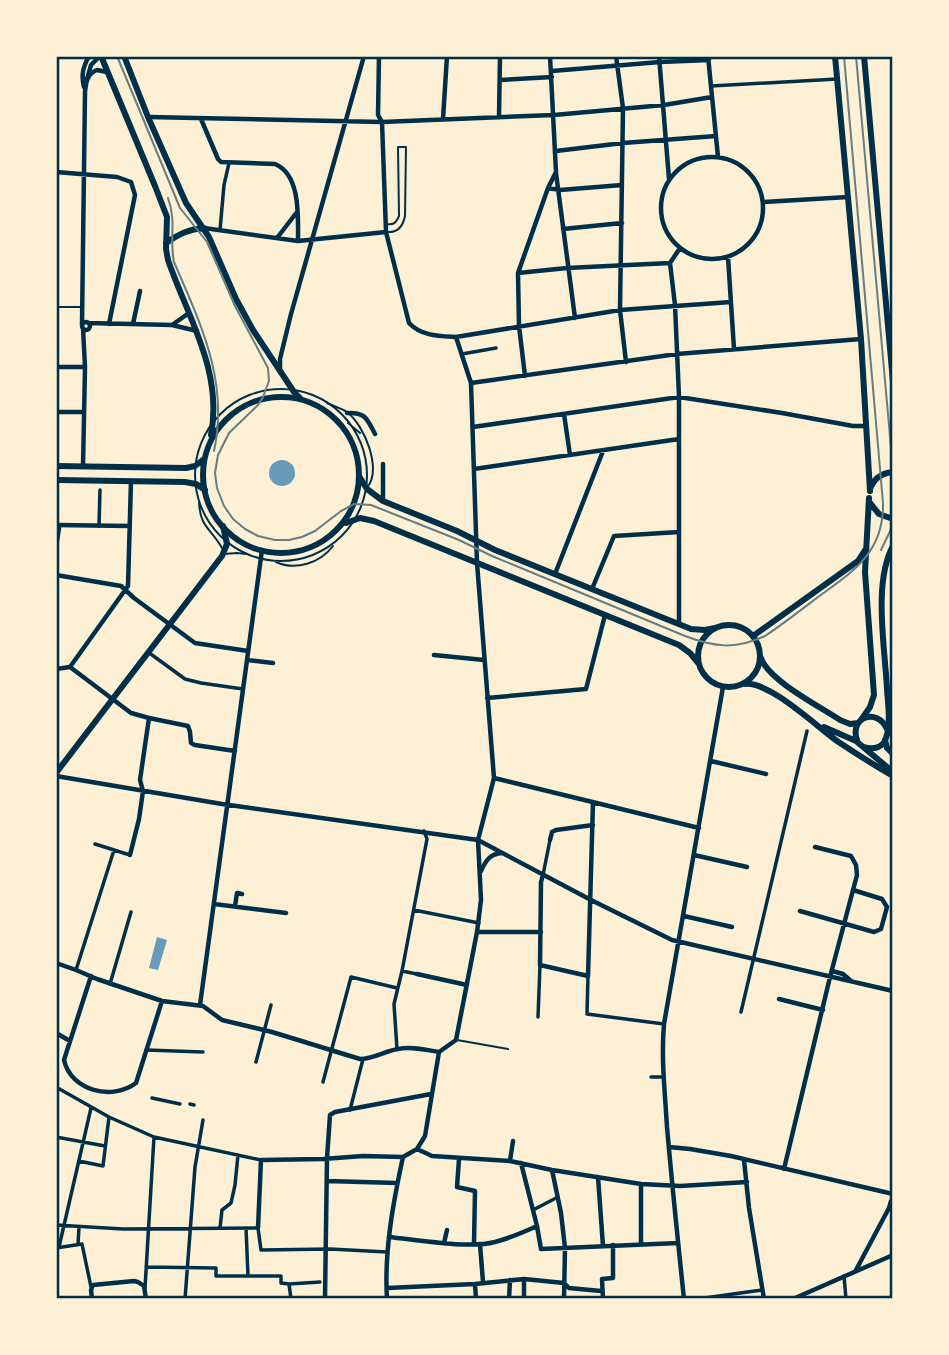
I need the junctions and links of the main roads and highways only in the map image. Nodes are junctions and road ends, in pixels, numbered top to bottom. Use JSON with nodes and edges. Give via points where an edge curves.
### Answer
{"nodes":[{"id":1,"x":101,"y":56,"type":"edge"},
{"id":2,"x":124,"y":56,"type":"edge"},
{"id":3,"x":835,"y":56,"type":"edge"},
{"id":4,"x":864,"y":56,"type":"edge"},
{"id":5,"x":204,"y":228,"type":"junction"},
{"id":6,"x":166,"y":243,"type":"junction"},
{"id":7,"x":893,"y":382,"type":"edge"},
{"id":8,"x":311,"y":405,"type":"junction"},
{"id":9,"x":209,"y":442,"type":"junction"},
{"id":10,"x":204,"y":459,"type":"junction"},
{"id":11,"x":56,"y":466,"type":"edge"},
{"id":12,"x":893,"y":472,"type":"edge"},
{"id":13,"x":358,"y":474,"type":"junction"},
{"id":14,"x":56,"y":480,"type":"edge"},
{"id":15,"x":205,"y":490,"type":"junction"},
{"id":16,"x":870,"y":494,"type":"junction"},
{"id":17,"x":893,"y":519,"type":"edge"},
{"id":18,"x":343,"y":525,"type":"junction"},
{"id":19,"x":223,"y":526,"type":"junction"},
{"id":20,"x":868,"y":540,"type":"junction"},
{"id":21,"x":892,"y":549,"type":"edge"},
{"id":22,"x":715,"y":628,"type":"junction"},
{"id":23,"x":753,"y":636,"type":"junction"},
{"id":24,"x":760,"y":656,"type":"junction"},
{"id":25,"x":699,"y":664,"type":"junction"},
{"id":26,"x":890,"y":673,"type":"edge"},
{"id":27,"x":743,"y":684,"type":"junction"},
{"id":28,"x":801,"y":713,"type":"junction"},
{"id":29,"x":860,"y":721,"type":"junction"},
{"id":30,"x":890,"y":731,"type":"edge"},
{"id":31,"x":885,"y":740,"type":"junction"},
{"id":32,"x":858,"y":742,"type":"junction"},
{"id":33,"x":864,"y":747,"type":"junction"},
{"id":34,"x":893,"y":754,"type":"edge"},
{"id":35,"x":893,"y":774,"type":"edge"},
{"id":36,"x":56,"y":775,"type":"edge"}],
"edges":[{"from":1,"to":6,"type":"main road","via":[[166,218]]},
{"from":2,"to":5,"type":"main road","via":[[186,203]]},
{"from":3,"to":16,"type":"main road"},
{"from":4,"to":7,"type":"main road"},
{"from":5,"to":6,"type":"main road","via":[[191,229]]},
{"from":5,"to":8,"type":"main road","via":[[253,330],[297,396]]},
{"from":6,"to":9,"type":"main road","via":[[212,384]]},
{"from":8,"to":9,"type":"main road","via":[[284,396],[253,400],[226,417]]},
{"from":8,"to":13,"type":"main road","via":[[343,431]]},
{"from":9,"to":10,"type":"main road"},
{"from":10,"to":11,"type":"main road","via":[[186,468]]},
{"from":10,"to":15,"type":"main road"},
{"from":12,"to":16,"type":"main road","via":[[876,479]]},
{"from":13,"to":18,"type":"main road","via":[[356,502]]},
{"from":13,"to":22,"type":"main road","via":[[367,489],[383,501],[495,550],[679,625],[705,631]]},
{"from":14,"to":15,"type":"main road","via":[[185,482]]},
{"from":15,"to":19,"type":"main road"},
{"from":16,"to":17,"type":"main road","via":[[872,507]]},
{"from":16,"to":20,"type":"main road"},
{"from":18,"to":19,"type":"main road","via":[[321,543],[282,553],[239,540]]},
{"from":18,"to":25,"type":"main road","via":[[365,518],[374,521],[684,648]]},
{"from":19,"to":36,"type":"main road","via":[[226,548],[221,556]]},
{"from":20,"to":23,"type":"main road","via":[[858,561]]},
{"from":20,"to":29,"type":"main road","via":[[865,568],[874,696]]},
{"from":21,"to":26,"type":"main road","via":[[883,580],[884,649]]},
{"from":22,"to":23,"type":"main road","via":[[735,625]]},
{"from":22,"to":25,"type":"main road","via":[[701,642]]},
{"from":23,"to":24,"type":"main road"},
{"from":24,"to":27,"type":"main road","via":[[756,672]]},
{"from":24,"to":29,"type":"main road","via":[[779,680],[843,722]]},
{"from":25,"to":27,"type":"main road","via":[[709,680],[723,687]]},
{"from":26,"to":30,"type":"main road"},
{"from":27,"to":28,"type":"main road","via":[[759,685]]},
{"from":28,"to":32,"type":"main road"},
{"from":28,"to":35,"type":"main road","via":[[835,740]]},
{"from":29,"to":30,"type":"main road","via":[[878,718]]},
{"from":29,"to":32,"type":"main road","via":[[855,731]]},
{"from":30,"to":31,"type":"main road"},
{"from":31,"to":33,"type":"main road","via":[[875,748]]},
{"from":31,"to":34,"type":"main road"},
{"from":32,"to":33,"type":"main road"},
{"from":33,"to":35,"type":"main road"}]}
